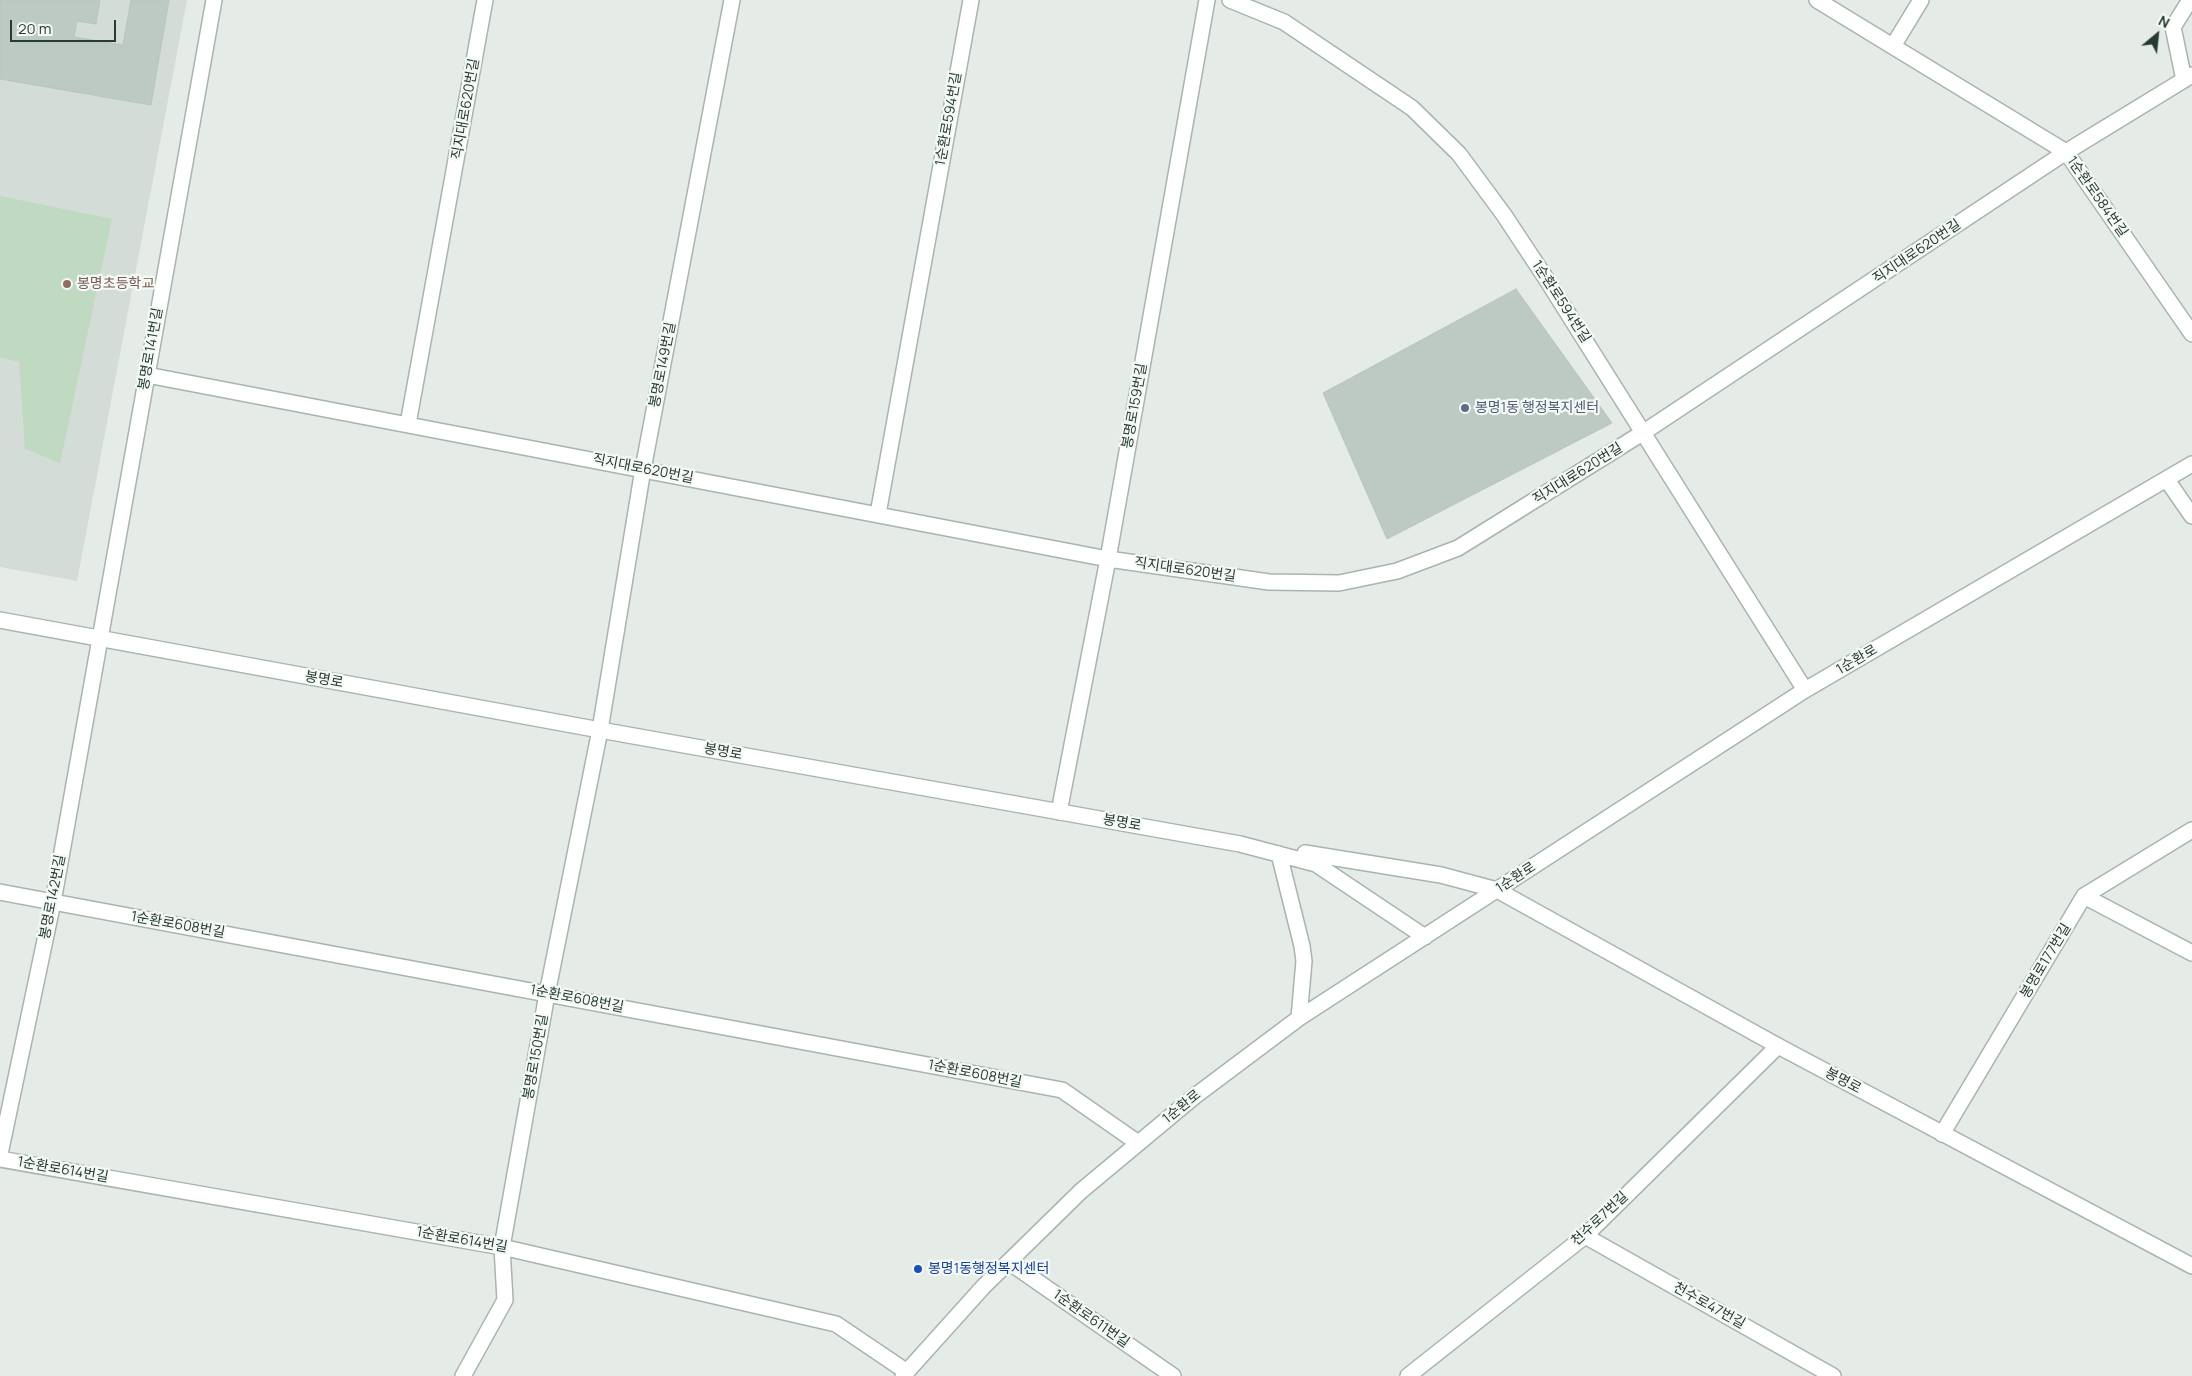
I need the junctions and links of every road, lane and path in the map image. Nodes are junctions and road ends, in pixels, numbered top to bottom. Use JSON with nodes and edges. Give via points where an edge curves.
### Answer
{"nodes":[{"id":1,"x":214,"y":0,"type":"edge"},
{"id":2,"x":486,"y":0,"type":"edge"},
{"id":3,"x":732,"y":0,"type":"edge"},
{"id":4,"x":971,"y":0,"type":"edge"},
{"id":5,"x":1207,"y":0,"type":"edge"},
{"id":6,"x":1230,"y":0,"type":"edge"},
{"id":7,"x":1817,"y":0,"type":"edge"},
{"id":8,"x":1921,"y":0,"type":"edge"},
{"id":9,"x":2190,"y":0,"type":"edge"},
{"id":10,"x":1893,"y":46,"type":"junction"},
{"id":11,"x":2188,"y":77,"type":"edge"},
{"id":12,"x":2066,"y":152,"type":"junction"},
{"id":13,"x":2192,"y":334,"type":"edge"},
{"id":14,"x":147,"y":375,"type":"junction"},
{"id":15,"x":408,"y":424,"type":"junction"},
{"id":16,"x":1644,"y":432,"type":"junction"},
{"id":17,"x":2192,"y":464,"type":"edge"},
{"id":18,"x":643,"y":468,"type":"junction"},
{"id":19,"x":2167,"y":480,"type":"junction"},
{"id":20,"x":878,"y":514,"type":"junction"},
{"id":21,"x":2192,"y":516,"type":"edge"},
{"id":22,"x":1108,"y":558,"type":"junction"},
{"id":23,"x":0,"y":620,"type":"edge"},
{"id":24,"x":99,"y":639,"type":"junction"},
{"id":25,"x":1805,"y":690,"type":"junction"},
{"id":26,"x":600,"y":730,"type":"junction"},
{"id":27,"x":1059,"y":812,"type":"junction"},
{"id":28,"x":2192,"y":830,"type":"edge"},
{"id":29,"x":1240,"y":844,"type":"junction"},
{"id":30,"x":1279,"y":854,"type":"junction"},
{"id":31,"x":1497,"y":890,"type":"junction"},
{"id":32,"x":0,"y":892,"type":"edge"},
{"id":33,"x":2084,"y":896,"type":"junction"},
{"id":34,"x":53,"y":902,"type":"junction"},
{"id":35,"x":1425,"y":936,"type":"junction"},
{"id":36,"x":2192,"y":954,"type":"edge"},
{"id":37,"x":548,"y":994,"type":"junction"},
{"id":38,"x":1299,"y":1018,"type":"junction"},
{"id":39,"x":1778,"y":1046,"type":"junction"},
{"id":40,"x":1942,"y":1134,"type":"junction"},
{"id":41,"x":1138,"y":1143,"type":"junction"},
{"id":42,"x":0,"y":1154,"type":"edge"},
{"id":43,"x":0,"y":1159,"type":"edge"},
{"id":44,"x":1585,"y":1236,"type":"junction"},
{"id":45,"x":502,"y":1247,"type":"junction"},
{"id":46,"x":1008,"y":1262,"type":"junction"},
{"id":47,"x":2192,"y":1266,"type":"edge"},
{"id":48,"x":905,"y":1374,"type":"edge"},
{"id":49,"x":463,"y":1376,"type":"edge"},
{"id":50,"x":1173,"y":1376,"type":"edge"},
{"id":51,"x":1408,"y":1376,"type":"edge"},
{"id":52,"x":1833,"y":1376,"type":"edge"}],
"edges":[{"from":1,"to":14,"type":"street","name":"봉명로141번길"},
{"from":2,"to":15,"type":"street","name":"직지대로620번길"},
{"from":3,"to":18,"type":"street","name":"봉명로149번길"},
{"from":4,"to":20,"type":"street","name":"1순환로594번길"},
{"from":5,"to":22,"type":"street","name":"봉명로159번길"},
{"from":6,"to":16,"type":"street","name":"1순환로594번길","via":[[1284,22],[1412,108],[1459,154],[1504,215]]},
{"from":7,"to":10,"type":"street","name":"1순환로584번길"},
{"from":8,"to":10,"type":"street"},
{"from":9,"to":11,"type":"street","via":[[2173,27]]},
{"from":10,"to":12,"type":"street","name":"1순환로584번길"},
{"from":11,"to":12,"type":"street","name":"직지대로620번길"},
{"from":12,"to":13,"type":"street","name":"1순환로584번길"},
{"from":12,"to":16,"type":"street","name":"직지대로620번길"},
{"from":14,"to":15,"type":"street","name":"직지대로620번길"},
{"from":14,"to":24,"type":"street","name":"봉명로141번길"},
{"from":15,"to":18,"type":"street","name":"직지대로620번길"},
{"from":16,"to":22,"type":"street","name":"직지대로620번길","via":[[1458,548],[1397,571],[1338,583],[1269,582]]},
{"from":16,"to":25,"type":"street","name":"1순환로594번길"},
{"from":17,"to":19,"type":"street","name":"1순환로"},
{"from":18,"to":20,"type":"street","name":"직지대로620번길"},
{"from":18,"to":26,"type":"street","name":"봉명로149번길"},
{"from":19,"to":21,"type":"street"},
{"from":19,"to":25,"type":"street","name":"1순환로"},
{"from":20,"to":22,"type":"street","name":"직지대로620번길"},
{"from":22,"to":27,"type":"street","name":"봉명로159번길"},
{"from":23,"to":24,"type":"street","name":"봉명로"},
{"from":24,"to":26,"type":"street","name":"봉명로"},
{"from":24,"to":34,"type":"street","name":"봉명로142번길"},
{"from":25,"to":31,"type":"street","name":"1순환로"},
{"from":26,"to":27,"type":"street","name":"봉명로"},
{"from":26,"to":37,"type":"street","name":"봉명로150번길"},
{"from":27,"to":29,"type":"street","name":"봉명로"},
{"from":28,"to":33,"type":"street","name":"봉명로177번길"},
{"from":29,"to":30,"type":"street","name":"봉명로"},
{"from":29,"to":31,"type":"street","name":"봉명로","via":[[1441,875]]},
{"from":30,"to":35,"type":"street","name":"봉명로","via":[[1316,864]]},
{"from":30,"to":38,"type":"street","via":[[1304,961]]},
{"from":31,"to":35,"type":"street","name":"1순환로"},
{"from":31,"to":39,"type":"street","name":"봉명로"},
{"from":32,"to":34,"type":"street","name":"1순환로608번길"},
{"from":33,"to":36,"type":"street"},
{"from":33,"to":40,"type":"street","name":"봉명로177번길"},
{"from":34,"to":37,"type":"street","name":"1순환로608번길"},
{"from":34,"to":42,"type":"street","name":"봉명로142번길"},
{"from":35,"to":38,"type":"street","name":"1순환로"},
{"from":37,"to":41,"type":"street","name":"1순환로608번길","via":[[1062,1090]]},
{"from":37,"to":45,"type":"street","name":"봉명로150번길"},
{"from":38,"to":41,"type":"street","name":"1순환로"},
{"from":39,"to":40,"type":"street","name":"봉명로"},
{"from":39,"to":44,"type":"street","name":"천수로7번길"},
{"from":40,"to":47,"type":"street","name":"봉명로"},
{"from":41,"to":46,"type":"street","name":"1순환로","via":[[1081,1191]]},
{"from":43,"to":45,"type":"street","name":"1순환로614번길"},
{"from":44,"to":51,"type":"street","name":"천수로7번길"},
{"from":44,"to":52,"type":"street","name":"천수로47번길"},
{"from":45,"to":48,"type":"street","name":"1순환로614번길","via":[[836,1324]]},
{"from":45,"to":49,"type":"street","name":"봉명로150번길","via":[[505,1300]]},
{"from":46,"to":48,"type":"street","name":"1순환로"},
{"from":46,"to":50,"type":"street","name":"1순환로611번길"}]}
